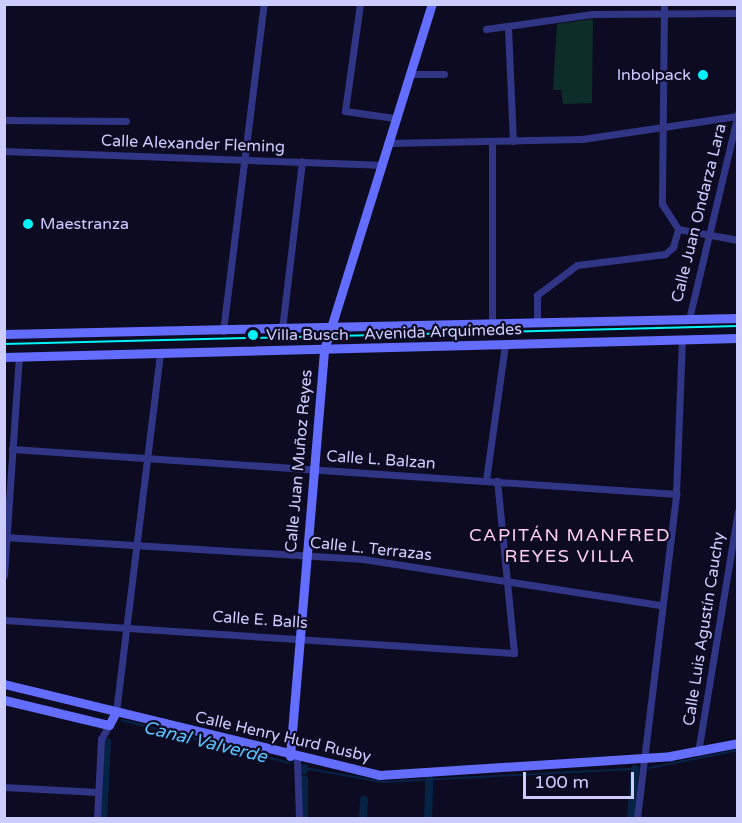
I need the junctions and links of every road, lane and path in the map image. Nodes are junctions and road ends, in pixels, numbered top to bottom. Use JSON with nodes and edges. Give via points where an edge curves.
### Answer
{"nodes":[{"id":1,"x":264,"y":4,"type":"edge"},
{"id":2,"x":360,"y":4,"type":"edge"},
{"id":3,"x":432,"y":4,"type":"edge"},
{"id":4,"x":664,"y":4,"type":"edge"},
{"id":5,"x":738,"y":13,"type":"edge"},
{"id":6,"x":664,"y":14,"type":"junction"},
{"id":7,"x":508,"y":28,"type":"junction"},
{"id":8,"x":486,"y":29,"type":"dead end"},
{"id":9,"x":410,"y":74,"type":"junction"},
{"id":10,"x":444,"y":74,"type":"dead end"},
{"id":11,"x":737,"y":115,"type":"edge"},
{"id":12,"x":395,"y":118,"type":"junction"},
{"id":13,"x":4,"y":120,"type":"edge"},
{"id":14,"x":126,"y":121,"type":"dead end"},
{"id":15,"x":660,"y":129,"type":"junction"},
{"id":16,"x":513,"y":141,"type":"junction"},
{"id":17,"x":387,"y":143,"type":"junction"},
{"id":18,"x":492,"y":143,"type":"junction"},
{"id":19,"x":4,"y":151,"type":"edge"},
{"id":20,"x":244,"y":158,"type":"junction"},
{"id":21,"x":302,"y":161,"type":"junction"},
{"id":22,"x":380,"y":165,"type":"junction"},
{"id":23,"x":678,"y":229,"type":"junction"},
{"id":24,"x":708,"y":235,"type":"junction"},
{"id":25,"x":738,"y":240,"type":"edge"},
{"id":26,"x":738,"y":318,"type":"edge"},
{"id":27,"x":689,"y":320,"type":"junction"},
{"id":28,"x":537,"y":322,"type":"junction"},
{"id":29,"x":492,"y":324,"type":"junction"},
{"id":30,"x":329,"y":328,"type":"junction"},
{"id":31,"x":282,"y":329,"type":"junction"},
{"id":32,"x":223,"y":331,"type":"junction"},
{"id":33,"x":4,"y":334,"type":"edge"},
{"id":34,"x":738,"y":338,"type":"edge"},
{"id":35,"x":682,"y":339,"type":"junction"},
{"id":36,"x":506,"y":345,"type":"junction"},
{"id":37,"x":324,"y":350,"type":"junction"},
{"id":38,"x":160,"y":355,"type":"junction"},
{"id":39,"x":4,"y":357,"type":"edge"},
{"id":40,"x":19,"y":357,"type":"junction"},
{"id":41,"x":12,"y":449,"type":"junction"},
{"id":42,"x":148,"y":458,"type":"junction"},
{"id":43,"x":313,"y":469,"type":"junction"},
{"id":44,"x":486,"y":480,"type":"junction"},
{"id":45,"x":498,"y":481,"type":"junction"},
{"id":46,"x":676,"y":494,"type":"junction"},
{"id":47,"x":738,"y":511,"type":"edge"},
{"id":48,"x":6,"y":537,"type":"edge"},
{"id":49,"x":137,"y":546,"type":"junction"},
{"id":50,"x":305,"y":556,"type":"junction"},
{"id":51,"x":4,"y":575,"type":"edge"},
{"id":52,"x":507,"y":579,"type":"junction"},
{"id":53,"x":661,"y":605,"type":"junction"},
{"id":54,"x":4,"y":620,"type":"edge"},
{"id":55,"x":127,"y":626,"type":"junction"},
{"id":56,"x":300,"y":636,"type":"junction"},
{"id":57,"x":4,"y":684,"type":"edge"},
{"id":58,"x":4,"y":700,"type":"edge"},
{"id":59,"x":116,"y":711,"type":"junction"},
{"id":60,"x":109,"y":725,"type":"junction"},
{"id":61,"x":738,"y":743,"type":"edge"},
{"id":62,"x":698,"y":752,"type":"junction"},
{"id":63,"x":293,"y":757,"type":"junction"},
{"id":64,"x":641,"y":758,"type":"junction"},
{"id":65,"x":4,"y":787,"type":"edge"},
{"id":66,"x":98,"y":792,"type":"junction"},
{"id":67,"x":97,"y":819,"type":"edge"},
{"id":68,"x":299,"y":819,"type":"edge"},
{"id":69,"x":637,"y":819,"type":"edge"}],
"edges":[{"from":1,"to":20,"type":"street"},
{"from":2,"to":12,"type":"street","via":[[345,111]]},
{"from":3,"to":9,"type":"street","name":"Calle Juan Muñoz Reyes"},
{"from":4,"to":6,"type":"street"},
{"from":5,"to":6,"type":"street"},
{"from":6,"to":7,"type":"street","via":[[592,14]]},
{"from":6,"to":15,"type":"street"},
{"from":7,"to":8,"type":"street"},
{"from":7,"to":16,"type":"street"},
{"from":9,"to":10,"type":"street"},
{"from":9,"to":12,"type":"street","name":"Calle Juan Muñoz Reyes"},
{"from":11,"to":15,"type":"street"},
{"from":11,"to":24,"type":"street","name":"Calle Juan Ondarza Lara"},
{"from":12,"to":17,"type":"street","name":"Calle Juan Muñoz Reyes"},
{"from":13,"to":14,"type":"street"},
{"from":15,"to":16,"type":"street"},
{"from":15,"to":23,"type":"street","via":[[662,204]]},
{"from":16,"to":18,"type":"street"},
{"from":17,"to":18,"type":"street"},
{"from":17,"to":22,"type":"street","name":"Calle Juan Muñoz Reyes"},
{"from":18,"to":29,"type":"street"},
{"from":19,"to":20,"type":"street","name":"Calle Alexander Fleming"},
{"from":20,"to":21,"type":"street","name":"Calle Alexander Fleming"},
{"from":20,"to":32,"type":"street"},
{"from":21,"to":22,"type":"street","name":"Calle Alexander Fleming"},
{"from":21,"to":31,"type":"street"},
{"from":22,"to":30,"type":"street","name":"Calle Juan Muñoz Reyes"},
{"from":23,"to":24,"type":"street"},
{"from":23,"to":28,"type":"street","via":[[673,247],[665,254],[577,265],[537,295]]},
{"from":24,"to":25,"type":"street"},
{"from":24,"to":27,"type":"street","name":"Calle Juan Ondarza Lara"},
{"from":26,"to":27,"type":"street","name":"Avenida Arquímedes"},
{"from":27,"to":28,"type":"street","name":"Avenida Arquímedes"},
{"from":28,"to":29,"type":"street","name":"Avenida Arquímedes"},
{"from":29,"to":30,"type":"street","name":"Avenida Arquímedes"},
{"from":30,"to":31,"type":"street","name":"Avenida Arquímedes"},
{"from":30,"to":37,"type":"street","name":"Calle Juan Muñoz Reyes"},
{"from":31,"to":32,"type":"street","name":"Avenida Arquímedes"},
{"from":32,"to":33,"type":"street","name":"Avenida Arquímedes"},
{"from":34,"to":35,"type":"street","name":"Avenida Arquímedes"},
{"from":35,"to":36,"type":"street","name":"Avenida Arquímedes"},
{"from":35,"to":46,"type":"street"},
{"from":36,"to":37,"type":"street","name":"Avenida Arquímedes"},
{"from":36,"to":44,"type":"street"},
{"from":37,"to":38,"type":"street","name":"Avenida Arquímedes"},
{"from":37,"to":43,"type":"street","name":"Calle Juan Muñoz Reyes"},
{"from":38,"to":40,"type":"street","name":"Avenida Arquímedes"},
{"from":38,"to":42,"type":"street"},
{"from":39,"to":40,"type":"street","name":"Avenida Arquímedes"},
{"from":40,"to":41,"type":"street"},
{"from":41,"to":42,"type":"street","name":"Calle L. Balzan"},
{"from":41,"to":48,"type":"street"},
{"from":42,"to":43,"type":"street","name":"Calle L. Balzan"},
{"from":42,"to":49,"type":"street"},
{"from":43,"to":44,"type":"street","name":"Calle L. Balzan"},
{"from":43,"to":50,"type":"street","name":"Calle Juan Muñoz Reyes"},
{"from":44,"to":45,"type":"street","name":"Calle L. Balzan"},
{"from":45,"to":46,"type":"street","name":"Calle L. Balzan"},
{"from":45,"to":52,"type":"street"},
{"from":46,"to":53,"type":"street"},
{"from":47,"to":62,"type":"street","name":"Calle Luis Agustín Cauchy"},
{"from":48,"to":49,"type":"street","name":"Calle L. Terrazas"},
{"from":48,"to":51,"type":"street"},
{"from":49,"to":50,"type":"street","name":"Calle L. Terrazas"},
{"from":49,"to":55,"type":"street"},
{"from":50,"to":52,"type":"street","name":"Calle L. Terrazas"},
{"from":50,"to":56,"type":"street","name":"Calle Juan Muñoz Reyes"},
{"from":52,"to":53,"type":"street","name":"Calle L. Terrazas"},
{"from":52,"to":56,"type":"street","name":"Calle E. Balls","via":[[514,653]]},
{"from":53,"to":64,"type":"street"},
{"from":54,"to":55,"type":"street","name":"Calle E. Balls"},
{"from":55,"to":56,"type":"street","name":"Calle E. Balls"},
{"from":55,"to":59,"type":"street"},
{"from":56,"to":63,"type":"street","name":"Calle Juan Muñoz Reyes"},
{"from":57,"to":59,"type":"street","name":"Calle Henry Hurd Rusby"},
{"from":58,"to":60,"type":"street"},
{"from":59,"to":60,"type":"street"},
{"from":59,"to":63,"type":"street","name":"Calle Henry Hurd Rusby"},
{"from":60,"to":66,"type":"street","via":[[101,739]]},
{"from":61,"to":62,"type":"street","name":"Calle Henry Hurd Rusby"},
{"from":62,"to":64,"type":"street","name":"Calle Henry Hurd Rusby"},
{"from":63,"to":64,"type":"street","name":"Calle Henry Hurd Rusby","via":[[379,775]]},
{"from":63,"to":68,"type":"street"},
{"from":64,"to":69,"type":"street"},
{"from":65,"to":66,"type":"street"},
{"from":66,"to":67,"type":"street"}]}
